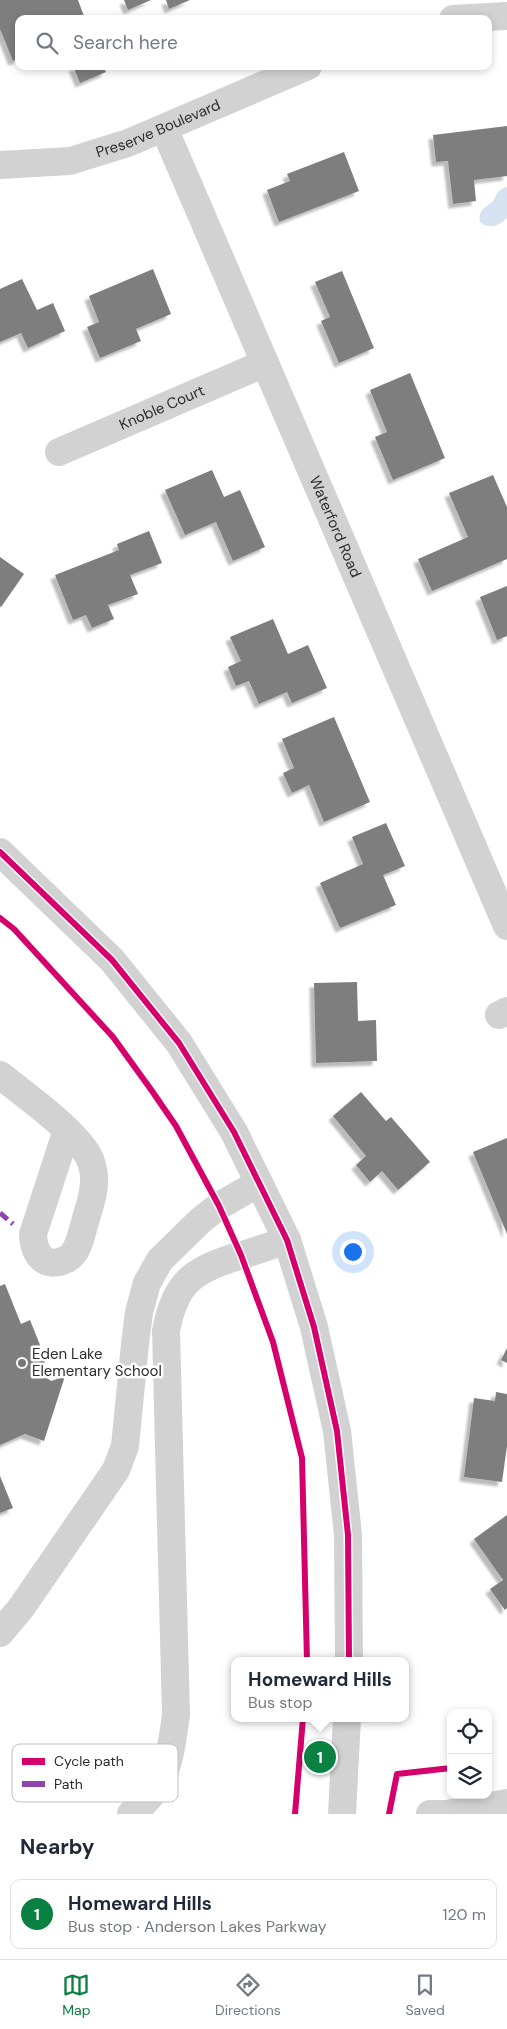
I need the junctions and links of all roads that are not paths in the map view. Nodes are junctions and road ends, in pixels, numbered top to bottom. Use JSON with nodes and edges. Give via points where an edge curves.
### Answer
{"nodes":[{"id":1,"x":507,"y":16,"type":"edge"},
{"id":2,"x":492,"y":17,"type":"edge"},
{"id":3,"x":299,"y":70,"type":"edge"},
{"id":4,"x":164,"y":128,"type":"junction"},
{"id":5,"x":0,"y":165,"type":"edge"},
{"id":6,"x":265,"y":363,"type":"junction"},
{"id":7,"x":59,"y":452,"type":"dead end"},
{"id":8,"x":0,"y":852,"type":"edge"},
{"id":9,"x":507,"y":926,"type":"edge"},
{"id":10,"x":0,"y":1075,"type":"edge"},
{"id":11,"x":67,"y":1130,"type":"dead end"},
{"id":12,"x":259,"y":1183,"type":"junction"},
{"id":13,"x":287,"y":1240,"type":"junction"},
{"id":14,"x":0,"y":1632,"type":"edge"},
{"id":15,"x":349,"y":1657,"type":"edge"},
{"id":16,"x":346,"y":1722,"type":"edge"},
{"id":17,"x":172,"y":1744,"type":"edge"},
{"id":18,"x":144,"y":1802,"type":"edge"},
{"id":19,"x":507,"y":1803,"type":"edge"},
{"id":20,"x":132,"y":1814,"type":"edge"},
{"id":21,"x":342,"y":1814,"type":"edge"},
{"id":22,"x":430,"y":1814,"type":"edge"}],
"edges":[{"from":1,"to":2,"type":"street"},
{"from":3,"to":4,"type":"street","name":"Preserve Boulevard"},
{"from":4,"to":5,"type":"street","name":"Preserve Boulevard","via":[[128,143],[70,160]]},
{"from":4,"to":6,"type":"street","name":"Waterford Road"},
{"from":6,"to":7,"type":"street","name":"Knoble Court"},
{"from":6,"to":9,"type":"street","name":"Waterford Road"},
{"from":8,"to":12,"type":"street","via":[[112,960],[178,1044],[234,1132]]},
{"from":10,"to":11,"type":"street"},
{"from":12,"to":13,"type":"street"},
{"from":12,"to":14,"type":"street","via":[[218,1206],[179,1240],[160,1260],[146,1283],[139,1312],[125,1446],[116,1470],[21,1608]]},
{"from":13,"to":15,"type":"street","via":[[314,1327],[337,1431],[348,1535]]},
{"from":13,"to":17,"type":"street","via":[[202,1269],[178,1293],[170,1311],[166,1331],[176,1715]]},
{"from":16,"to":21,"type":"street"},
{"from":18,"to":20,"type":"street"},
{"from":19,"to":22,"type":"street"}]}
